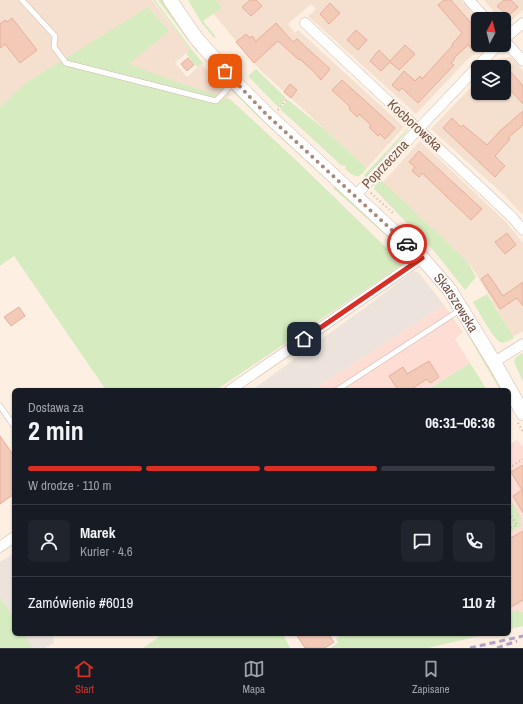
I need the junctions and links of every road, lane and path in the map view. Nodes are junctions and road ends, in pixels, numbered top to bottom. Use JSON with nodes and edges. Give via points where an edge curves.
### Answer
{"nodes":[{"id":1,"x":22,"y":0,"type":"edge"},
{"id":2,"x":170,"y":0,"type":"edge"},
{"id":3,"x":469,"y":0,"type":"edge"},
{"id":4,"x":480,"y":12,"type":"edge"},
{"id":5,"x":305,"y":23,"type":"dead end"},
{"id":6,"x":523,"y":23,"type":"edge"},
{"id":7,"x":511,"y":33,"type":"edge"},
{"id":8,"x":511,"y":47,"type":"edge"},
{"id":9,"x":491,"y":52,"type":"edge"},
{"id":10,"x":523,"y":61,"type":"edge"},
{"id":11,"x":234,"y":82,"type":"junction"},
{"id":12,"x":288,"y":98,"type":"dead end"},
{"id":13,"x":277,"y":111,"type":"dead end"},
{"id":14,"x":419,"y":128,"type":"junction"},
{"id":15,"x":355,"y":196,"type":"junction"},
{"id":16,"x":523,"y":230,"type":"edge"},
{"id":17,"x":422,"y":258,"type":"junction"},
{"id":18,"x":461,"y":309,"type":"junction"},
{"id":19,"x":523,"y":344,"type":"edge"},
{"id":20,"x":494,"y":362,"type":"junction"},
{"id":21,"x":233,"y":388,"type":"edge"},
{"id":22,"x":340,"y":388,"type":"edge"},
{"id":23,"x":509,"y":388,"type":"edge"},
{"id":24,"x":511,"y":392,"type":"edge"},
{"id":25,"x":0,"y":406,"type":"edge"},
{"id":26,"x":523,"y":413,"type":"edge"},
{"id":27,"x":12,"y":423,"type":"edge"},
{"id":28,"x":523,"y":459,"type":"edge"},
{"id":29,"x":511,"y":467,"type":"edge"},
{"id":30,"x":511,"y":516,"type":"edge"},
{"id":31,"x":511,"y":528,"type":"edge"},
{"id":32,"x":12,"y":538,"type":"edge"},
{"id":33,"x":0,"y":546,"type":"edge"}],
"edges":[{"from":1,"to":11,"type":"lane","via":[[55,36],[54,47],[66,63],[216,101]]},
{"from":2,"to":11,"type":"main road","name":"Skarszewska","via":[[196,38]]},
{"from":3,"to":4,"type":"street"},
{"from":5,"to":14,"type":"street","name":"Kocborowska"},
{"from":6,"to":7,"type":"street"},
{"from":8,"to":10,"type":"street"},
{"from":9,"to":14,"type":"street","name":"Poprzeczna"},
{"from":11,"to":15,"type":"main road","name":"Skarszewska"},
{"from":12,"to":13,"type":"path"},
{"from":14,"to":15,"type":"street","name":"Poprzeczna"},
{"from":14,"to":16,"type":"street","name":"Kocborowska","via":[[512,216]]},
{"from":15,"to":17,"type":"main road","name":"Skarszewska"},
{"from":17,"to":18,"type":"main road","name":"Skarszewska"},
{"from":17,"to":21,"type":"street"},
{"from":18,"to":20,"type":"main road","name":"Skarszewska"},
{"from":18,"to":22,"type":"lane"},
{"from":19,"to":20,"type":"street"},
{"from":20,"to":23,"type":"main road","name":"Skarszewska"},
{"from":24,"to":26,"type":"main road","name":"Skarszewska"},
{"from":25,"to":27,"type":"lane"},
{"from":28,"to":29,"type":"path"},
{"from":30,"to":31,"type":"path","via":[[517,525]]},
{"from":32,"to":33,"type":"street"}]}
